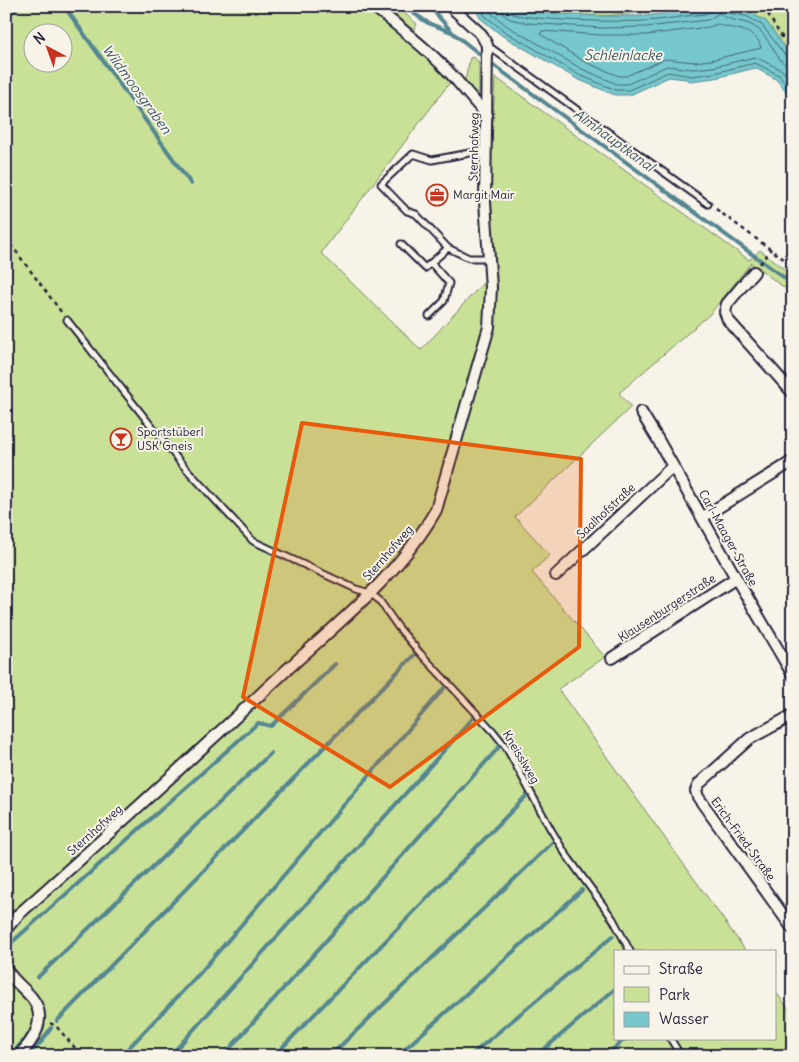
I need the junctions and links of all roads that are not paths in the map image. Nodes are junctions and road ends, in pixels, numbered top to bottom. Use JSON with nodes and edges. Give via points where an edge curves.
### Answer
{"nodes":[{"id":1,"x":373,"y":6,"type":"edge"},
{"id":2,"x":450,"y":6,"type":"edge"},
{"id":3,"x":487,"y":44,"type":"junction"},
{"id":4,"x":487,"y":116,"type":"junction"},
{"id":5,"x":486,"y":150,"type":"junction"},
{"id":6,"x":708,"y":204,"type":"road end"},
{"id":7,"x":401,"y":244,"type":"dead end"},
{"id":8,"x":448,"y":248,"type":"junction"},
{"id":9,"x":489,"y":258,"type":"junction"},
{"id":10,"x":431,"y":263,"type":"junction"},
{"id":11,"x":754,"y":272,"type":"road end"},
{"id":12,"x":428,"y":316,"type":"dead end"},
{"id":13,"x":67,"y":320,"type":"road end"},
{"id":14,"x":793,"y":393,"type":"edge"},
{"id":15,"x":641,"y":412,"type":"dead end"},
{"id":16,"x":793,"y":461,"type":"edge"},
{"id":17,"x":673,"y":466,"type":"junction"},
{"id":18,"x":703,"y":517,"type":"junction"},
{"id":19,"x":556,"y":575,"type":"dead end"},
{"id":20,"x":736,"y":578,"type":"junction"},
{"id":21,"x":370,"y":592,"type":"junction"},
{"id":22,"x":612,"y":658,"type":"dead end"},
{"id":23,"x":793,"y":675,"type":"edge"},
{"id":24,"x":793,"y":715,"type":"edge"},
{"id":25,"x":793,"y":928,"type":"edge"},
{"id":26,"x":6,"y":929,"type":"edge"},
{"id":27,"x":629,"y":950,"type":"edge"},
{"id":28,"x":6,"y":969,"type":"edge"},
{"id":29,"x":671,"y":1040,"type":"edge"},
{"id":30,"x":18,"y":1056,"type":"edge"},
{"id":31,"x":681,"y":1056,"type":"edge"}],
"edges":[{"from":1,"to":4,"type":"street","via":[[447,70]]},
{"from":2,"to":3,"type":"street"},
{"from":3,"to":4,"type":"street","name":"Sternhofweg"},
{"from":3,"to":6,"type":"lane"},
{"from":4,"to":5,"type":"street","name":"Sternhofweg"},
{"from":5,"to":8,"type":"lane","via":[[432,160],[413,154],[381,184]]},
{"from":5,"to":9,"type":"street","name":"Sternhofweg"},
{"from":7,"to":10,"type":"lane","via":[[425,268]]},
{"from":8,"to":9,"type":"lane","via":[[469,258]]},
{"from":8,"to":10,"type":"lane"},
{"from":9,"to":21,"type":"street","name":"Sternhofweg","via":[[489,327],[436,510],[404,557]]},
{"from":10,"to":12,"type":"lane","via":[[448,283],[444,301]]},
{"from":11,"to":14,"type":"street","via":[[725,312],[728,320]]},
{"from":13,"to":21,"type":"lane","via":[[180,462],[253,541]]},
{"from":15,"to":17,"type":"street","name":"Carl-Maager-Straße"},
{"from":16,"to":18,"type":"street"},
{"from":17,"to":18,"type":"street","name":"Carl-Maager-Straße"},
{"from":17,"to":19,"type":"street","name":"Saalhofstraße"},
{"from":18,"to":20,"type":"street","name":"Carl-Maager-Straße"},
{"from":20,"to":22,"type":"street","name":"Klausenburgerstraße"},
{"from":20,"to":23,"type":"street","name":"Carl-Maager-Straße"},
{"from":21,"to":26,"type":"street","name":"Sternhofweg"},
{"from":21,"to":27,"type":"lane","name":"Kneisslweg","via":[[420,653],[506,747],[565,853],[613,919]]},
{"from":24,"to":25,"type":"street","name":"Erich-Fried-Straße","via":[[749,740],[699,784],[696,791]]},
{"from":28,"to":30,"type":"street","via":[[34,1000],[40,1017],[36,1033]]},
{"from":29,"to":31,"type":"lane"}]}
